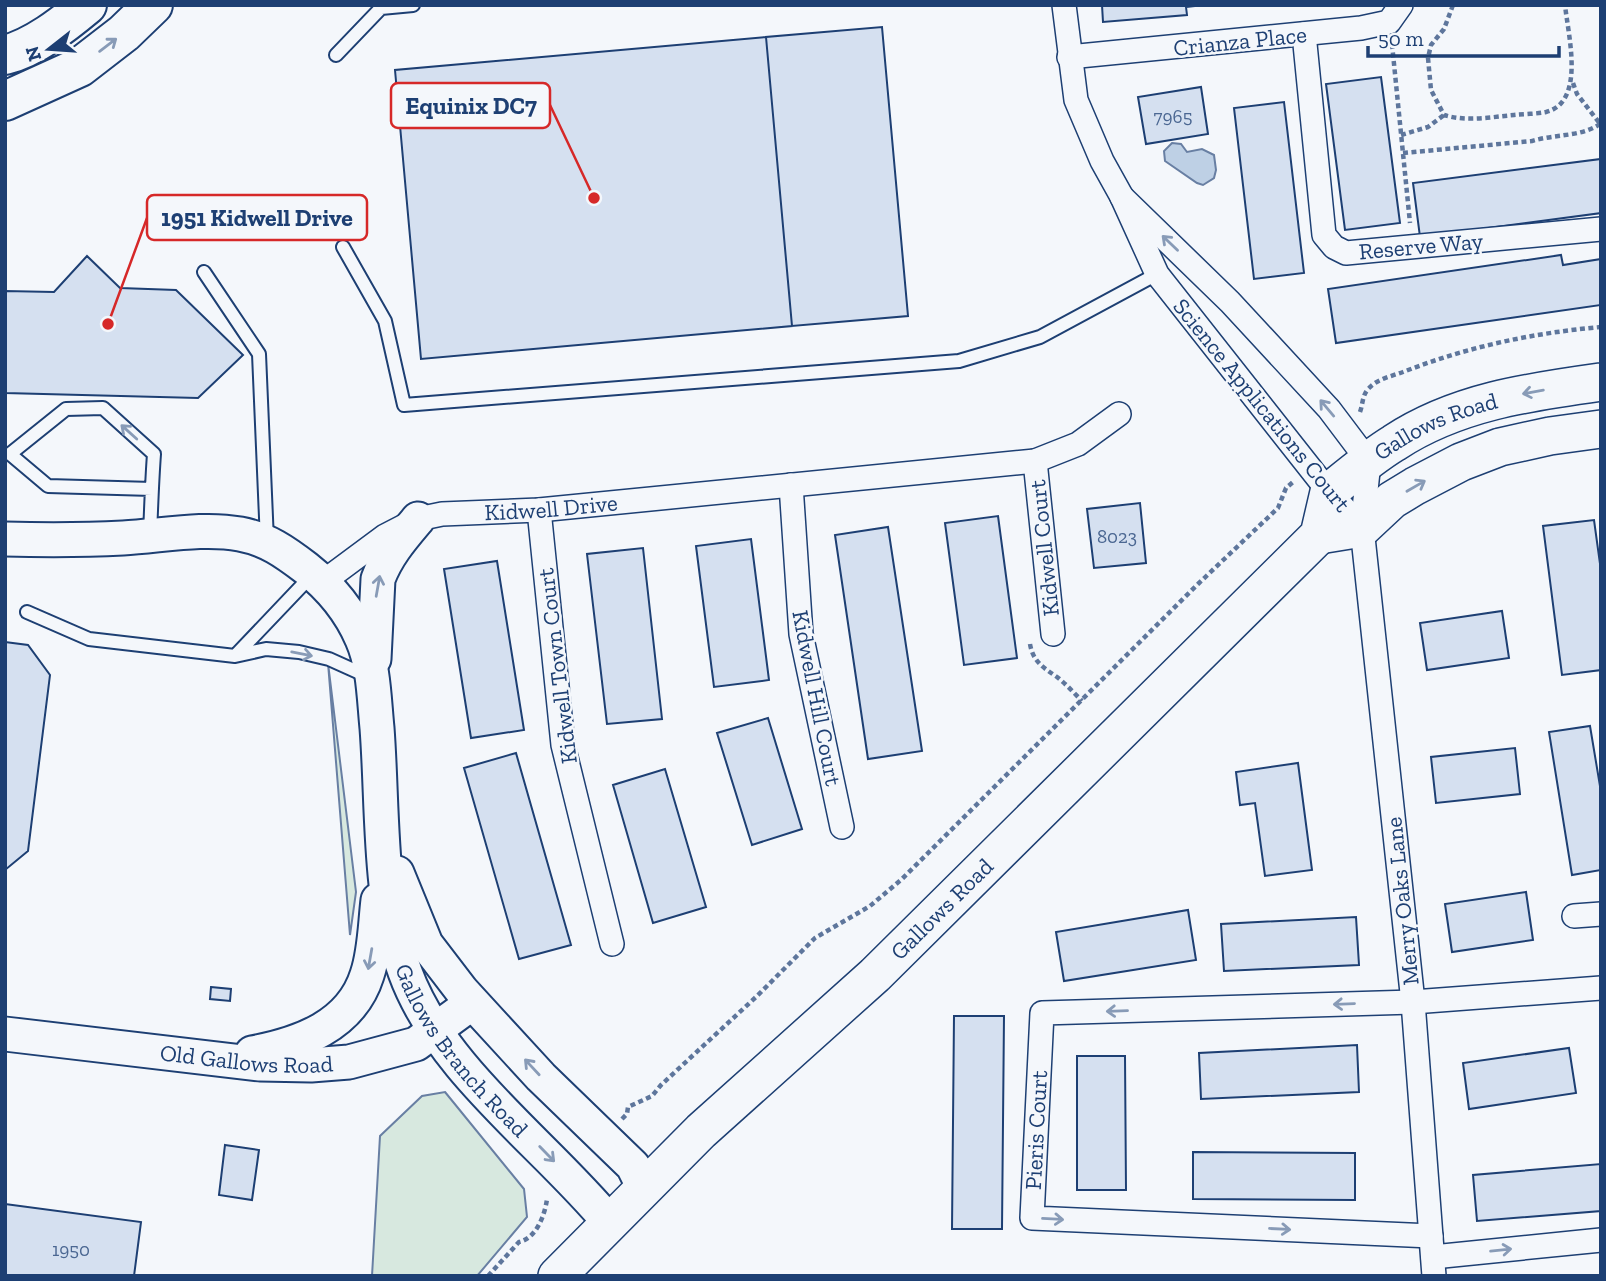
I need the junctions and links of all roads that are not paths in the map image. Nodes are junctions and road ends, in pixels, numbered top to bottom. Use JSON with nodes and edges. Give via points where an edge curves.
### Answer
{"nodes":[{"id":1,"x":87,"y":5,"type":"edge"},
{"id":2,"x":153,"y":5,"type":"edge"},
{"id":3,"x":413,"y":5,"type":"edge"},
{"id":4,"x":1064,"y":5,"type":"edge"},
{"id":5,"x":1395,"y":14,"type":"edge"},
{"id":6,"x":1304,"y":34,"type":"junction"},
{"id":7,"x":5,"y":55,"type":"edge"},
{"id":8,"x":335,"y":55,"type":"dead end"},
{"id":9,"x":1069,"y":57,"type":"junction"},
{"id":10,"x":5,"y":101,"type":"edge"},
{"id":11,"x":1122,"y":197,"type":"junction"},
{"id":12,"x":1601,"y":229,"type":"edge"},
{"id":13,"x":343,"y":247,"type":"dead end"},
{"id":14,"x":204,"y":272,"type":"dead end"},
{"id":15,"x":1157,"y":274,"type":"junction"},
{"id":16,"x":1601,"y":383,"type":"edge"},
{"id":17,"x":1119,"y":414,"type":"dead end"},
{"id":18,"x":1601,"y":429,"type":"edge"},
{"id":19,"x":1035,"y":461,"type":"junction"},
{"id":20,"x":1369,"y":461,"type":"junction"},
{"id":21,"x":1319,"y":480,"type":"junction"},
{"id":22,"x":791,"y":485,"type":"junction"},
{"id":23,"x":152,"y":489,"type":"junction"},
{"id":24,"x":539,"y":510,"type":"junction"},
{"id":25,"x":418,"y":519,"type":"junction"},
{"id":26,"x":1362,"y":528,"type":"junction"},
{"id":27,"x":1319,"y":535,"type":"junction"},
{"id":28,"x":150,"y":536,"type":"junction"},
{"id":29,"x":5,"y":539,"type":"edge"},
{"id":30,"x":267,"y":541,"type":"junction"},
{"id":31,"x":318,"y":578,"type":"junction"},
{"id":32,"x":27,"y":612,"type":"dead end"},
{"id":33,"x":1053,"y":634,"type":"road end"},
{"id":34,"x":235,"y":656,"type":"junction"},
{"id":35,"x":373,"y":679,"type":"junction"},
{"id":36,"x":842,"y":827,"type":"dead end"},
{"id":37,"x":384,"y":842,"type":"junction"},
{"id":38,"x":1601,"y":914,"type":"edge"},
{"id":39,"x":1574,"y":916,"type":"dead end"},
{"id":40,"x":612,"y":944,"type":"dead end"},
{"id":41,"x":1601,"y":988,"type":"edge"},
{"id":42,"x":1413,"y":1002,"type":"junction"},
{"id":43,"x":472,"y":1003,"type":"junction"},
{"id":44,"x":435,"y":1031,"type":"junction"},
{"id":45,"x":5,"y":1034,"type":"edge"},
{"id":46,"x":217,"y":1059,"type":"junction"},
{"id":47,"x":644,"y":1188,"type":"junction"},
{"id":48,"x":610,"y":1223,"type":"junction"},
{"id":49,"x":1601,"y":1240,"type":"edge"},
{"id":50,"x":1433,"y":1256,"type":"edge"},
{"id":51,"x":557,"y":1276,"type":"edge"}],
"edges":[{"from":1,"to":7,"type":"highway","via":[[61,26]]},
{"from":10,"to":2,"type":"highway","one_way":true,"via":[[80,66]]},
{"from":3,"to":8,"type":"lane","via":[[381,8]]},
{"from":4,"to":9,"type":"street","name":"Science Applications Court"},
{"from":5,"to":6,"type":"street","name":"Crianza Place","via":[[1361,28]]},
{"from":6,"to":9,"type":"street","name":"Crianza Place"},
{"from":6,"to":12,"type":"street","name":"Reserve Way","via":[[1324,235],[1334,247],[1346,253]]},
{"from":9,"to":11,"type":"street","name":"Science Applications Court","via":[[1076,100]]},
{"from":11,"to":15,"type":"street","name":"Science Applications Court"},
{"from":20,"to":11,"type":"street","name":"Science Applications Court","one_way":true,"via":[[1230,302]]},
{"from":13,"to":15,"type":"lane","via":[[385,321],[404,405],[960,361],[1040,337]]},
{"from":14,"to":30,"type":"lane","via":[[259,354]]},
{"from":15,"to":21,"type":"street","name":"Science Applications Court"},
{"from":16,"to":20,"type":"main road","name":"Gallows Road","one_way":true,"via":[[1483,402],[1394,442]]},
{"from":17,"to":19,"type":"street","name":"Kidwell Drive","via":[[1078,444]]},
{"from":26,"to":18,"type":"main road","name":"Gallows Road","one_way":true,"via":[[1392,500],[1461,462],[1500,447]]},
{"from":19,"to":22,"type":"street","name":"Kidwell Drive"},
{"from":19,"to":33,"type":"street","name":"Kidwell Court"},
{"from":20,"to":21,"type":"main road","name":"Gallows Road"},
{"from":20,"to":26,"type":"street","name":"Science Applications Court"},
{"from":21,"to":26,"type":"street","name":"Science Applications Court"},
{"from":21,"to":27,"type":"main road"},
{"from":22,"to":24,"type":"street","name":"Kidwell Drive"},
{"from":22,"to":36,"type":"street","name":"Kidwell Hill Court","via":[[801,634]]},
{"from":23,"to":23,"type":"lane","one_way":true,"via":[[153,454],[103,408],[66,409],[9,454],[48,486]]},
{"from":23,"to":28,"type":"lane"},
{"from":24,"to":25,"type":"street","name":"Kidwell Drive"},
{"from":24,"to":40,"type":"street","name":"Kidwell Town Court","via":[[563,745]]},
{"from":25,"to":31,"type":"street","name":"Kidwell Drive"},
{"from":35,"to":25,"type":"street","one_way":true,"via":[[378,579],[388,556]]},
{"from":26,"to":27,"type":"main road"},
{"from":26,"to":42,"type":"street","name":"Merry Oaks Lane"},
{"from":27,"to":47,"type":"main road","name":"Gallows Road","via":[[875,975],[701,1130]]},
{"from":28,"to":29,"type":"street"},
{"from":28,"to":30,"type":"street","via":[[206,532]]},
{"from":30,"to":31,"type":"street"},
{"from":31,"to":34,"type":"lane"},
{"from":31,"to":35,"type":"street","name":"Gallows Branch Road","via":[[363,640]]},
{"from":32,"to":34,"type":"lane","via":[[89,639]]},
{"from":34,"to":35,"type":"lane","one_way":true,"via":[[266,649],[299,652],[329,659]]},
{"from":35,"to":37,"type":"street","name":"Gallows Branch Road"},
{"from":37,"to":43,"type":"street","name":"Gallows Branch Road","via":[[426,944]]},
{"from":37,"to":44,"type":"street","name":"Gallows Branch Road","via":[[395,937],[414,992]]},
{"from":37,"to":46,"type":"street","one_way":true,"via":[[369,965],[356,999],[341,1018],[315,1034]]},
{"from":38,"to":39,"type":"street"},
{"from":41,"to":42,"type":"street"},
{"from":42,"to":50,"type":"street","name":"Merry Oaks Lane"},
{"from":42,"to":50,"type":"street","name":"Pieris Court","one_way":true,"via":[[1042,1013],[1032,1218]]},
{"from":43,"to":44,"type":"street","name":"Old Gallows Road"},
{"from":47,"to":43,"type":"street","name":"Gallows Branch Road","one_way":true,"via":[[634,1166]]},
{"from":44,"to":46,"type":"street","name":"Old Gallows Road","via":[[416,1044],[349,1062],[260,1064]]},
{"from":44,"to":48,"type":"street","name":"Gallows Branch Road","one_way":true,"via":[[472,1077]]},
{"from":45,"to":46,"type":"street","name":"Old Gallows Road"},
{"from":47,"to":48,"type":"main road","name":"Gallows Road"},
{"from":48,"to":51,"type":"main road","name":"Gallows Road"},
{"from":50,"to":49,"type":"street","one_way":true}]}
